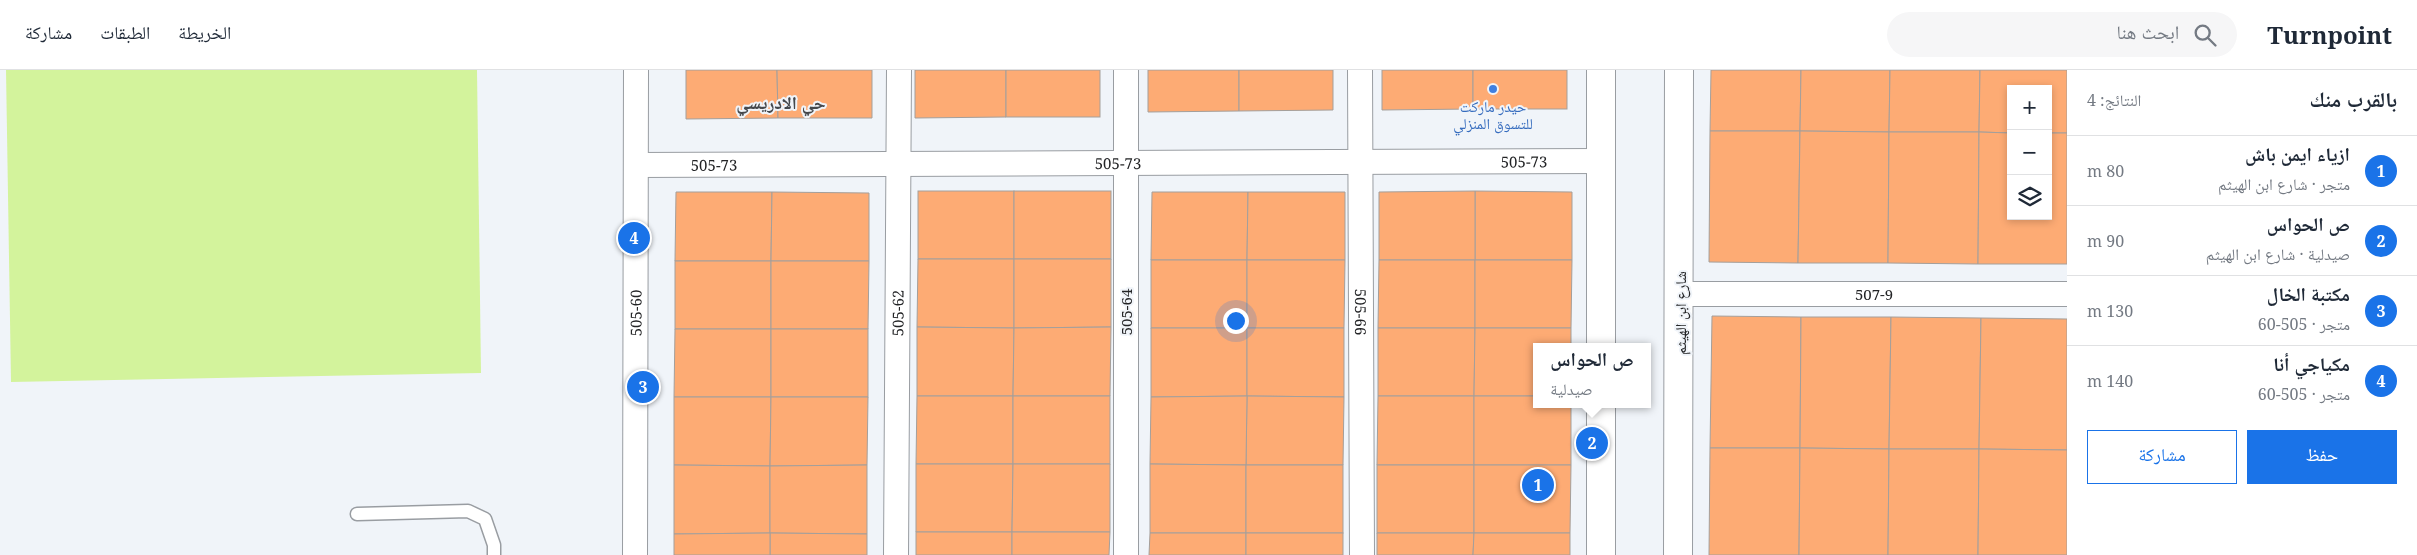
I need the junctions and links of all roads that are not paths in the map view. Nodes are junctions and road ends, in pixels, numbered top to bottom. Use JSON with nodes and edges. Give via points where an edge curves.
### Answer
{"nodes":[{"id":1,"x":636,"y":70,"type":"edge"},
{"id":2,"x":899,"y":70,"type":"edge"},
{"id":3,"x":1126,"y":70,"type":"edge"},
{"id":4,"x":1360,"y":70,"type":"edge"},
{"id":5,"x":1601,"y":70,"type":"edge"},
{"id":6,"x":1679,"y":70,"type":"edge"},
{"id":7,"x":1602,"y":161,"type":"junction"},
{"id":8,"x":1360,"y":162,"type":"junction"},
{"id":9,"x":1126,"y":163,"type":"junction"},
{"id":10,"x":899,"y":164,"type":"junction"},
{"id":11,"x":636,"y":165,"type":"junction"},
{"id":12,"x":1680,"y":294,"type":"junction"},
{"id":13,"x":2067,"y":294,"type":"edge"},
{"id":14,"x":1601,"y":343,"type":"edge"},
{"id":15,"x":1601,"y":408,"type":"edge"},
{"id":16,"x":357,"y":514,"type":"dead end"},
{"id":17,"x":494,"y":555,"type":"edge"},
{"id":18,"x":636,"y":555,"type":"edge"},
{"id":19,"x":896,"y":555,"type":"edge"},
{"id":20,"x":1126,"y":555,"type":"edge"},
{"id":21,"x":1362,"y":555,"type":"edge"},
{"id":22,"x":1601,"y":555,"type":"edge"},
{"id":23,"x":1678,"y":555,"type":"edge"}],
"edges":[{"from":1,"to":11,"type":"street","name":"505-60"},
{"from":2,"to":10,"type":"street","name":"505-62"},
{"from":3,"to":9,"type":"street","name":"505-64"},
{"from":4,"to":8,"type":"street","name":"505-66"},
{"from":5,"to":7,"type":"main road"},
{"from":6,"to":12,"type":"main road","name":"شارع ابن الهيثم"},
{"from":7,"to":8,"type":"street","name":"505-73"},
{"from":7,"to":14,"type":"main road"},
{"from":8,"to":9,"type":"street","name":"505-73"},
{"from":8,"to":21,"type":"street","name":"505-66"},
{"from":9,"to":10,"type":"street","name":"505-73"},
{"from":9,"to":20,"type":"street","name":"505-64"},
{"from":10,"to":11,"type":"street","name":"505-73"},
{"from":10,"to":19,"type":"street","name":"505-62"},
{"from":11,"to":18,"type":"street","name":"505-60"},
{"from":12,"to":13,"type":"street","name":"507-9"},
{"from":12,"to":23,"type":"main road","name":"شارع ابن الهيثم"},
{"from":15,"to":22,"type":"main road"},
{"from":16,"to":17,"type":"lane","via":[[468,511],[485,519]]}]}
